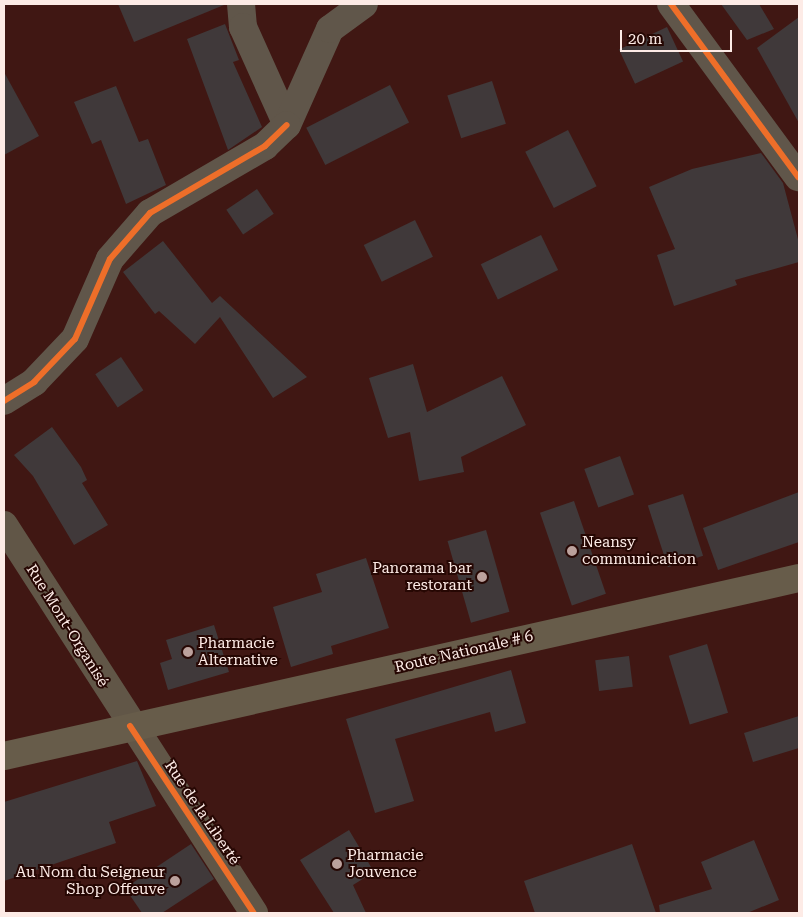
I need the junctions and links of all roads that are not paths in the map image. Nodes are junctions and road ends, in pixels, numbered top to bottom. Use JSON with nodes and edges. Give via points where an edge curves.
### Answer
{"nodes":[{"id":1,"x":241,"y":4,"type":"edge"},
{"id":2,"x":364,"y":4,"type":"edge"},
{"id":3,"x":672,"y":4,"type":"edge"},
{"id":4,"x":287,"y":125,"type":"junction"},
{"id":5,"x":798,"y":177,"type":"dead end"},
{"id":6,"x":4,"y":400,"type":"edge"},
{"id":7,"x":4,"y":525,"type":"edge"},
{"id":8,"x":799,"y":578,"type":"edge"},
{"id":9,"x":130,"y":726,"type":"junction"},
{"id":10,"x":4,"y":756,"type":"edge"},
{"id":11,"x":254,"y":913,"type":"edge"}],
"edges":[{"from":1,"to":4,"type":"street","via":[[243,27]]},
{"from":2,"to":4,"type":"street","via":[[330,29]]},
{"from":3,"to":5,"type":"street"},
{"from":4,"to":6,"type":"street","via":[[265,146],[150,213],[110,259],[75,339],[34,382]]},
{"from":7,"to":9,"type":"main road","name":"Rue Mont-Organisé"},
{"from":8,"to":9,"type":"main road","name":"Route Nationale # 6"},
{"from":9,"to":10,"type":"main road","name":"Route Nationale # 6"},
{"from":9,"to":11,"type":"main road","name":"Rue de la Liberté"}]}
